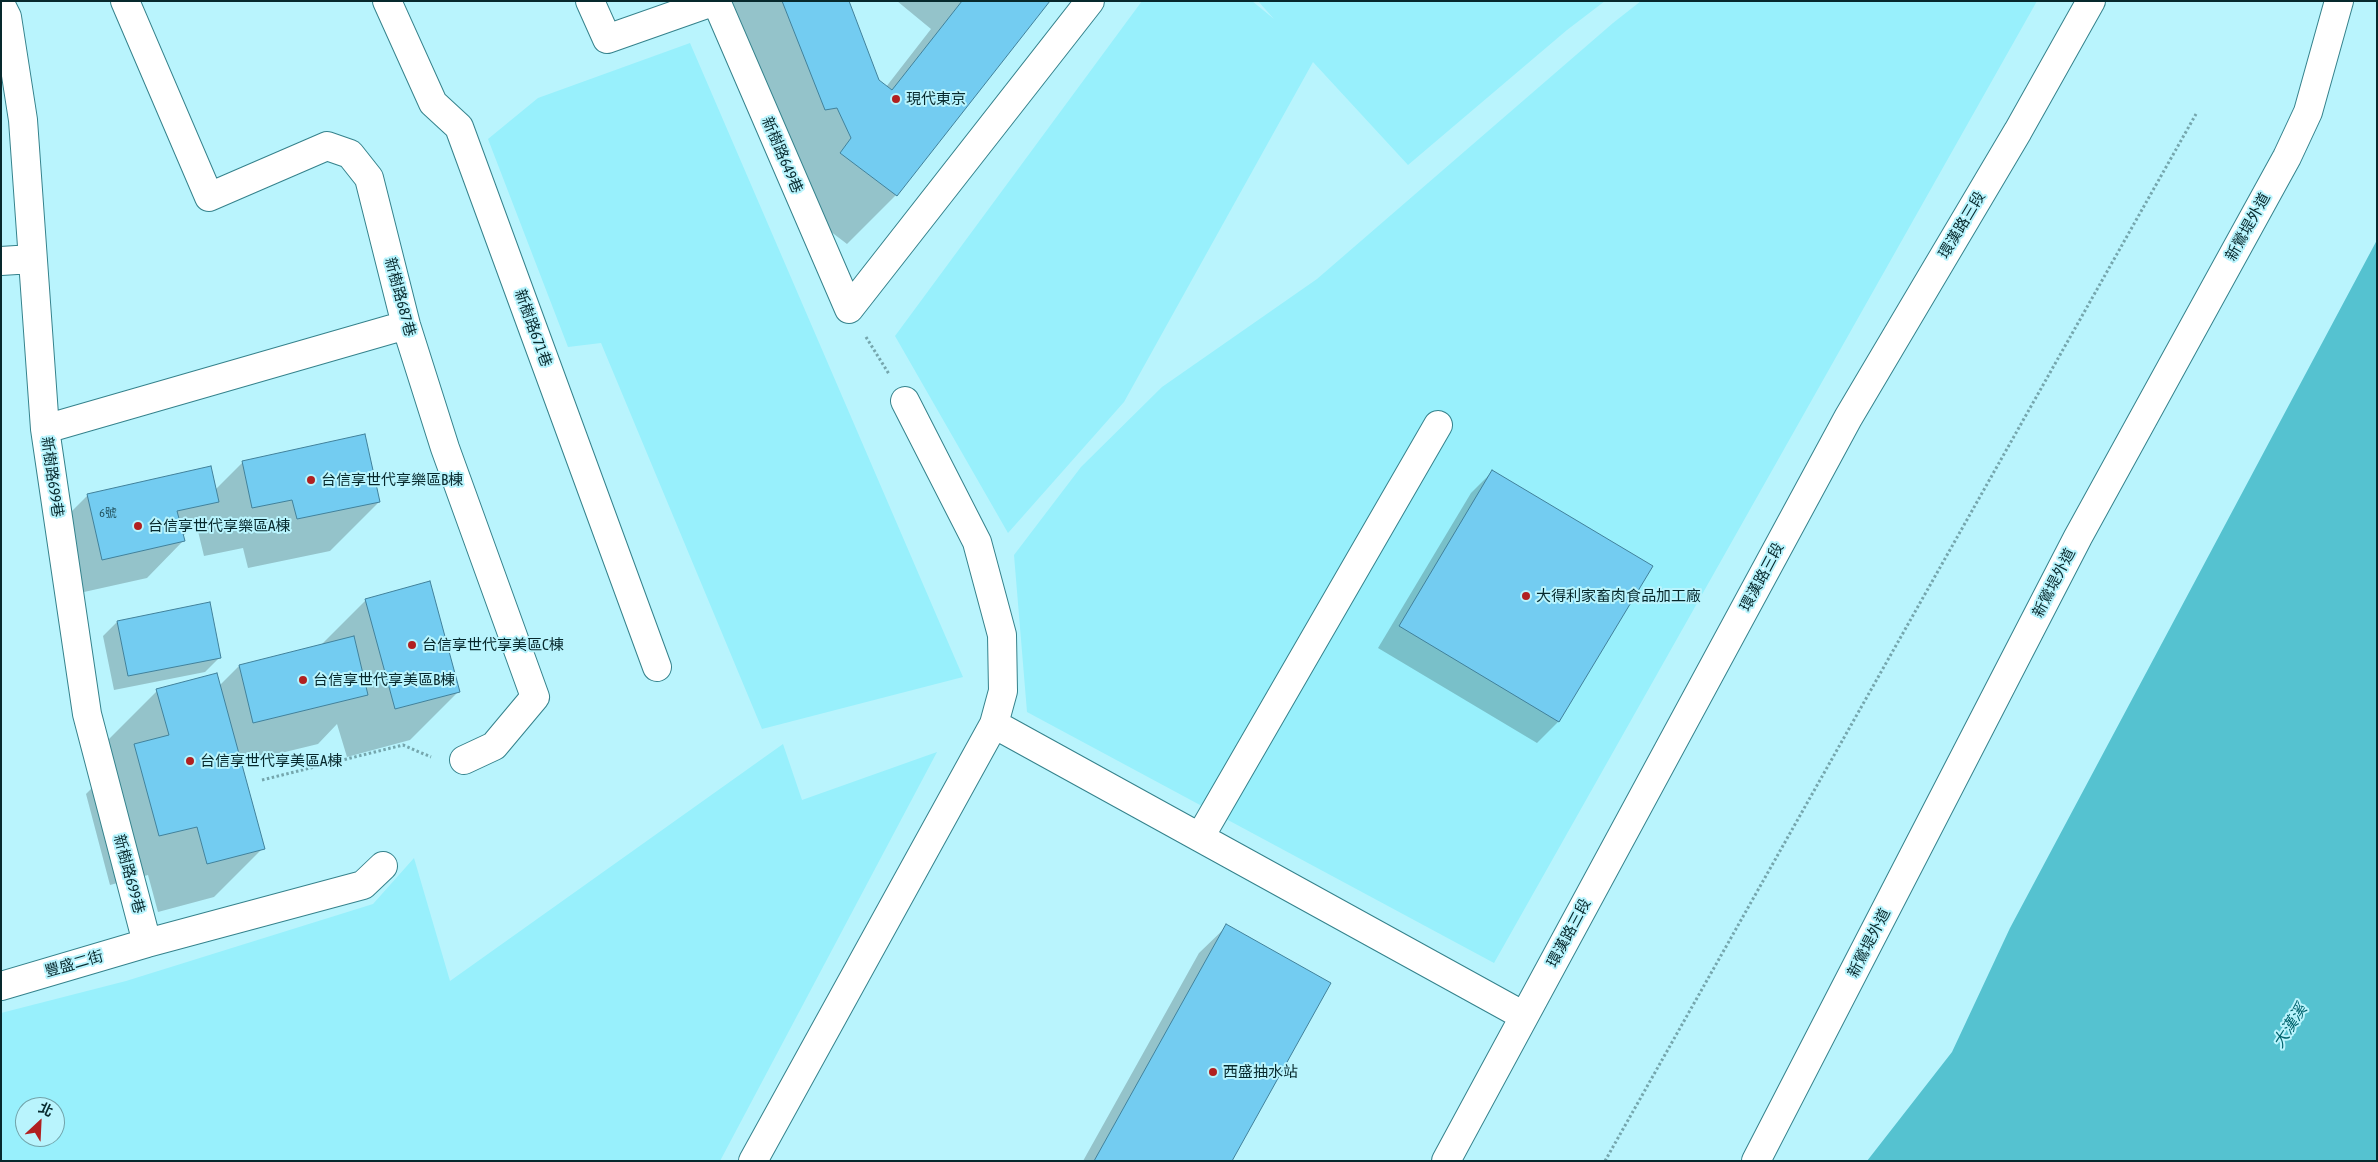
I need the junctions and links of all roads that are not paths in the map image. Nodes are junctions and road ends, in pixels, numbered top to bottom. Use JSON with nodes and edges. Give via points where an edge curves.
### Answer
{"nodes":[{"id":1,"x":125,"y":1,"type":"edge"},
{"id":2,"x":387,"y":1,"type":"edge"},
{"id":3,"x":590,"y":1,"type":"edge"},
{"id":4,"x":715,"y":1,"type":"edge"},
{"id":5,"x":1090,"y":1,"type":"edge"},
{"id":6,"x":2091,"y":1,"type":"edge"},
{"id":7,"x":2339,"y":1,"type":"edge"},
{"id":8,"x":1,"y":5,"type":"edge"},
{"id":9,"x":32,"y":259,"type":"junction"},
{"id":10,"x":1,"y":261,"type":"edge"},
{"id":11,"x":406,"y":325,"type":"junction"},
{"id":12,"x":905,"y":401,"type":"road end"},
{"id":13,"x":1438,"y":425,"type":"dead end"},
{"id":14,"x":45,"y":429,"type":"junction"},
{"id":15,"x":657,"y":667,"type":"dead end"},
{"id":16,"x":994,"y":724,"type":"junction"},
{"id":17,"x":464,"y":760,"type":"road end"},
{"id":18,"x":1200,"y":837,"type":"junction"},
{"id":19,"x":382,"y":866,"type":"dead end"},
{"id":20,"x":147,"y":943,"type":"junction"},
{"id":21,"x":1,"y":986,"type":"edge"},
{"id":22,"x":1524,"y":1016,"type":"junction"},
{"id":23,"x":753,"y":1161,"type":"edge"},
{"id":24,"x":1446,"y":1161,"type":"edge"},
{"id":25,"x":1756,"y":1161,"type":"edge"}],
"edges":[{"from":1,"to":11,"type":"street","name":"新樹路687巷","via":[[209,197],[328,146],[350,154],[369,178]]},
{"from":2,"to":15,"type":"street","name":"新樹路671巷","via":[[433,103],[459,127]]},
{"from":3,"to":4,"type":"street","via":[[607,39]]},
{"from":4,"to":5,"type":"street","name":"新樹路649巷","via":[[849,309]]},
{"from":6,"to":22,"type":"street","name":"環漢路三段","via":[[1848,418]]},
{"from":7,"to":25,"type":"street","name":"新鶯堤外道","via":[[2308,112],[2288,157],[2078,538]]},
{"from":8,"to":9,"type":"street","name":"新樹路699巷","via":[[7,17],[23,120]]},
{"from":9,"to":10,"type":"street"},
{"from":9,"to":14,"type":"street","name":"新樹路699巷"},
{"from":11,"to":14,"type":"street"},
{"from":11,"to":17,"type":"street","name":"新樹路687巷","via":[[445,448],[535,697],[494,746]]},
{"from":12,"to":16,"type":"street","via":[[977,542],[1002,635],[1003,691]]},
{"from":13,"to":18,"type":"street"},
{"from":14,"to":20,"type":"street","name":"新樹路699巷","via":[[87,714]]},
{"from":16,"to":18,"type":"street"},
{"from":16,"to":23,"type":"street"},
{"from":18,"to":22,"type":"street"},
{"from":19,"to":20,"type":"street","name":"豐盛二街","via":[[363,884]]},
{"from":20,"to":21,"type":"street","name":"豐盛二街"},
{"from":22,"to":24,"type":"street","name":"環漢路三段"}]}
